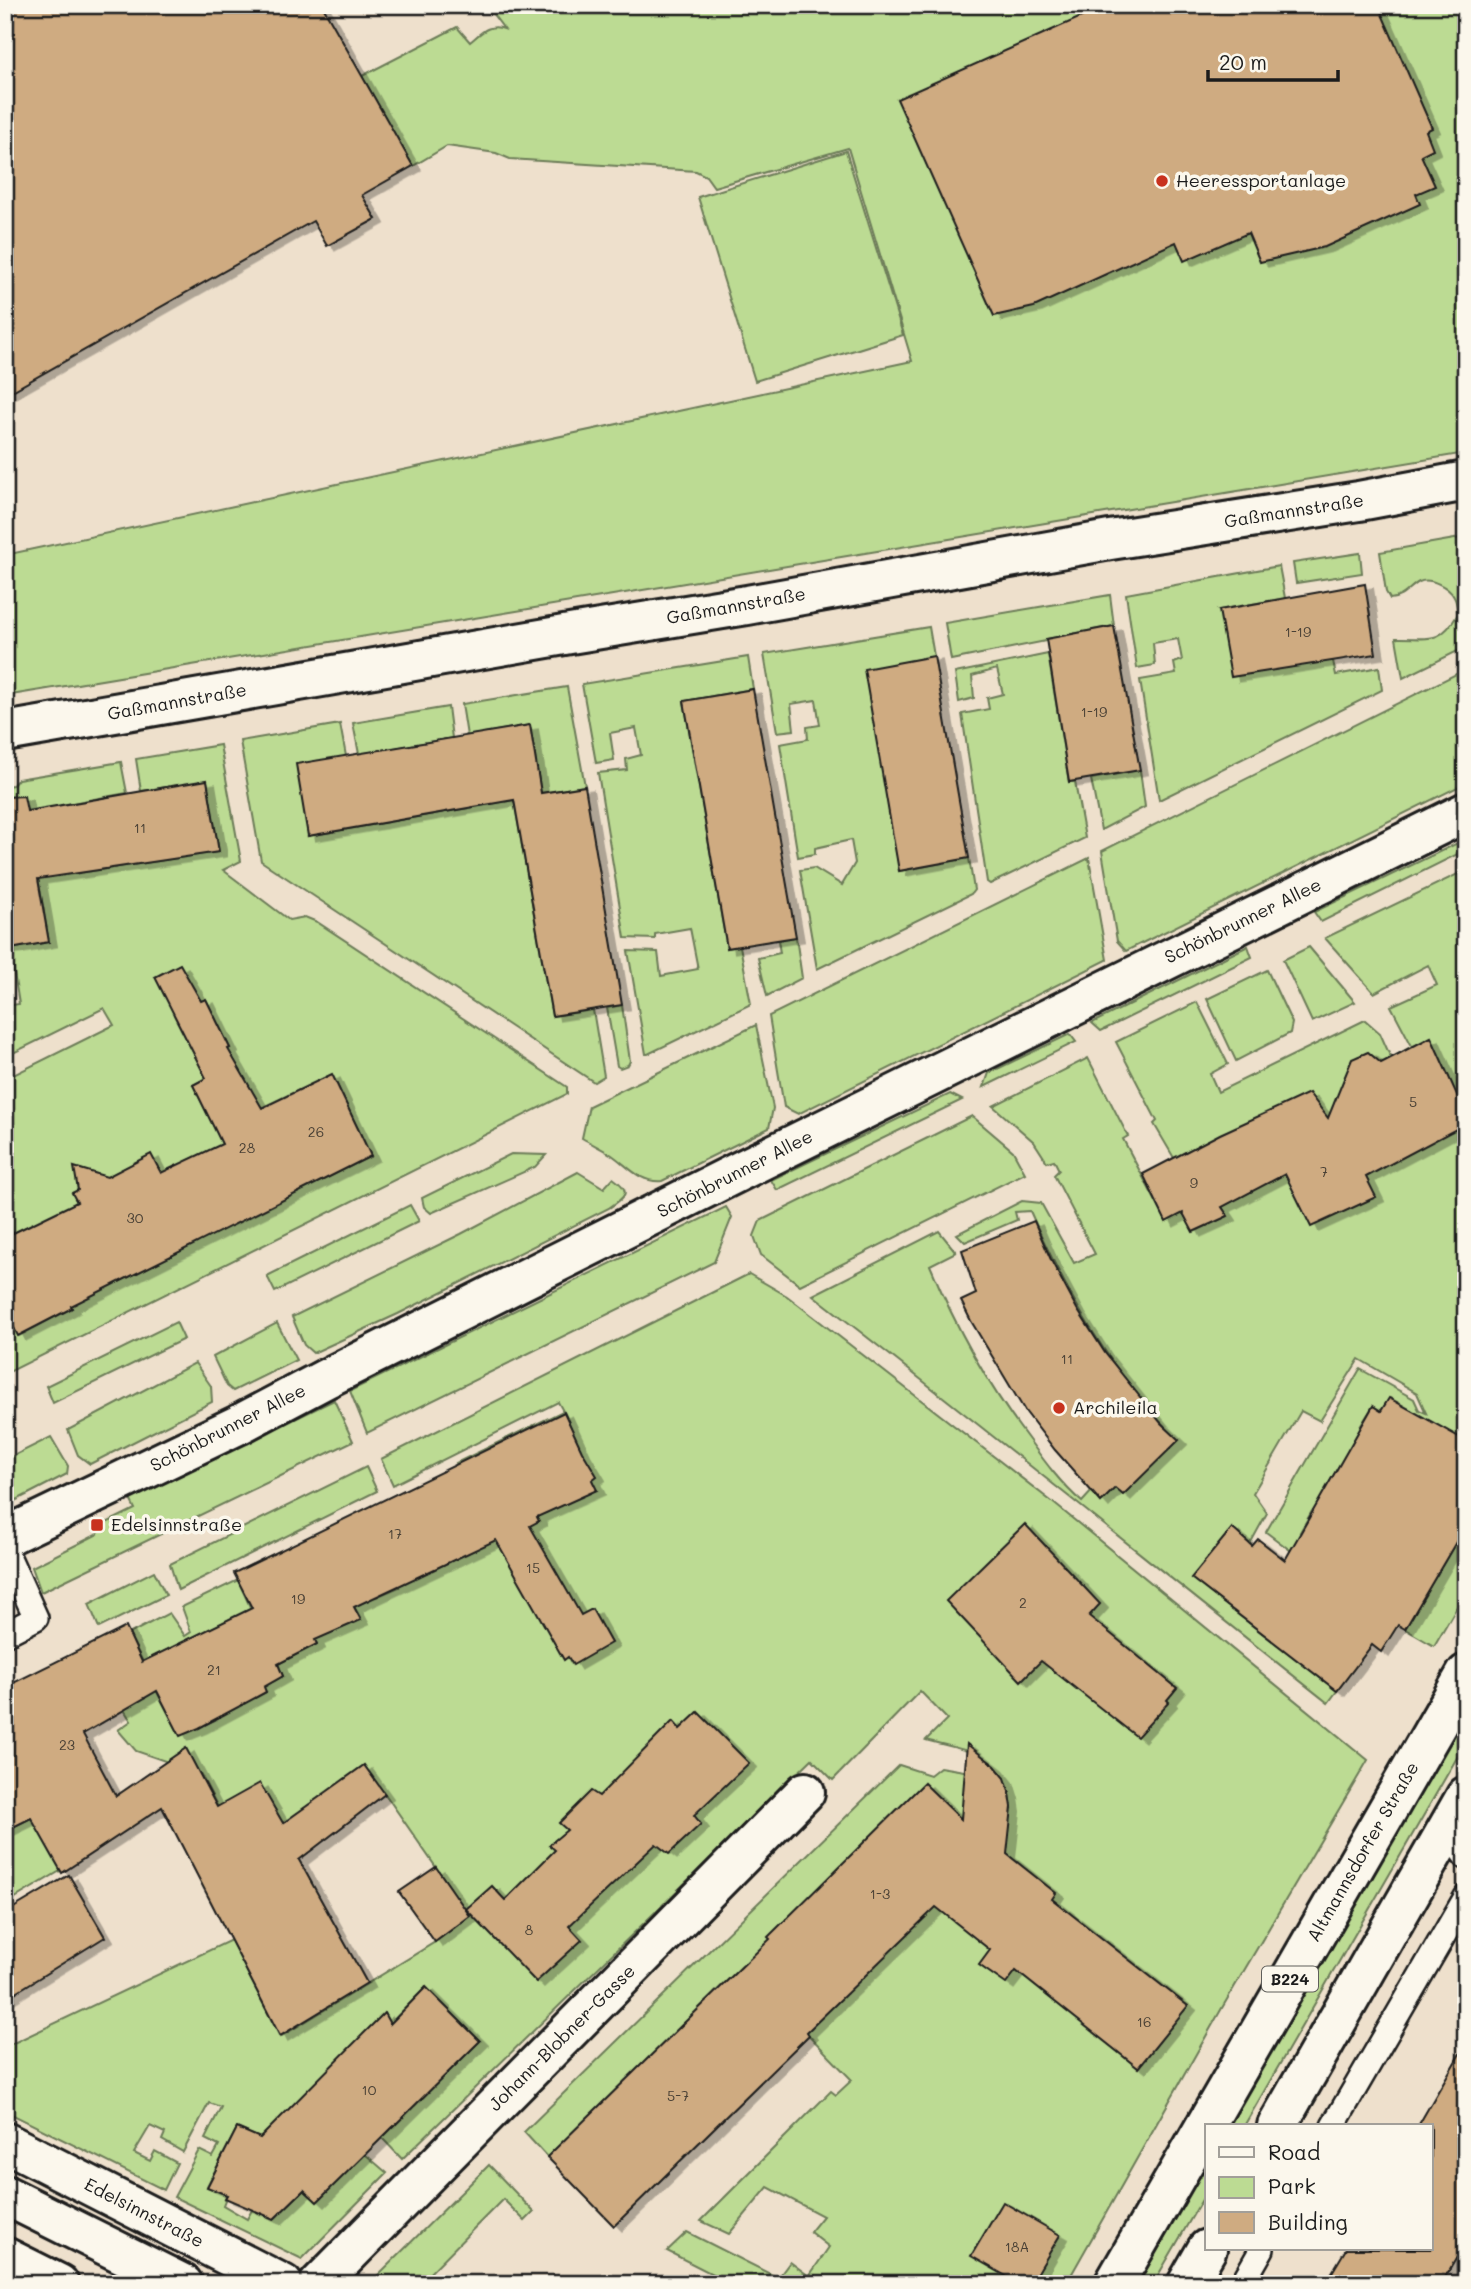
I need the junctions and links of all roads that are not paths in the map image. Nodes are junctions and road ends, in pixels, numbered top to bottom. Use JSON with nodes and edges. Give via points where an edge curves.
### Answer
{"nodes":[{"id":1,"x":1466,"y":481,"type":"edge"},
{"id":2,"x":5,"y":732,"type":"edge"},
{"id":3,"x":1466,"y":812,"type":"edge"},
{"id":4,"x":5,"y":1537,"type":"edge"},
{"id":5,"x":5,"y":1549,"type":"edge"},
{"id":6,"x":5,"y":1634,"type":"edge"},
{"id":7,"x":1466,"y":1674,"type":"edge"},
{"id":8,"x":805,"y":1792,"type":"dead end"},
{"id":9,"x":1466,"y":1796,"type":"edge"},
{"id":10,"x":1456,"y":1844,"type":"edge"},
{"id":11,"x":1466,"y":1897,"type":"edge"},
{"id":12,"x":1206,"y":2124,"type":"edge"},
{"id":13,"x":1278,"y":2124,"type":"edge"},
{"id":14,"x":1334,"y":2124,"type":"edge"},
{"id":15,"x":1205,"y":2126,"type":"edge"},
{"id":16,"x":5,"y":2142,"type":"edge"},
{"id":17,"x":5,"y":2196,"type":"edge"},
{"id":18,"x":1206,"y":2250,"type":"edge"},
{"id":19,"x":1261,"y":2250,"type":"edge"},
{"id":20,"x":5,"y":2257,"type":"edge"},
{"id":21,"x":59,"y":2284,"type":"edge"},
{"id":22,"x":183,"y":2284,"type":"edge"},
{"id":23,"x":283,"y":2284,"type":"edge"},
{"id":24,"x":319,"y":2284,"type":"edge"},
{"id":25,"x":1114,"y":2284,"type":"edge"},
{"id":26,"x":1187,"y":2284,"type":"edge"},
{"id":27,"x":1242,"y":2284,"type":"edge"}],
"edges":[{"from":1,"to":2,"type":"street","name":"Gaßmannstraße"},
{"from":3,"to":4,"type":"street","name":"Schönbrunner Allee"},
{"from":5,"to":6,"type":"lane","via":[[36,1618]]},
{"from":7,"to":12,"type":"street","name":"Altmannsdorfer Straße","number":"B224"},
{"from":8,"to":24,"type":"street","name":"Johann-Blobner-Gasse"},
{"from":9,"to":10,"type":"street"},
{"from":10,"to":13,"type":"street"},
{"from":11,"to":14,"type":"lane"},
{"from":15,"to":25,"type":"street","name":"Altmannsdorfer Straße","number":"B224"},
{"from":16,"to":23,"type":"street","name":"Edelsinnstraße"},
{"from":17,"to":22,"type":"street"},
{"from":18,"to":26,"type":"street"},
{"from":19,"to":27,"type":"lane"},
{"from":20,"to":21,"type":"street"}]}
